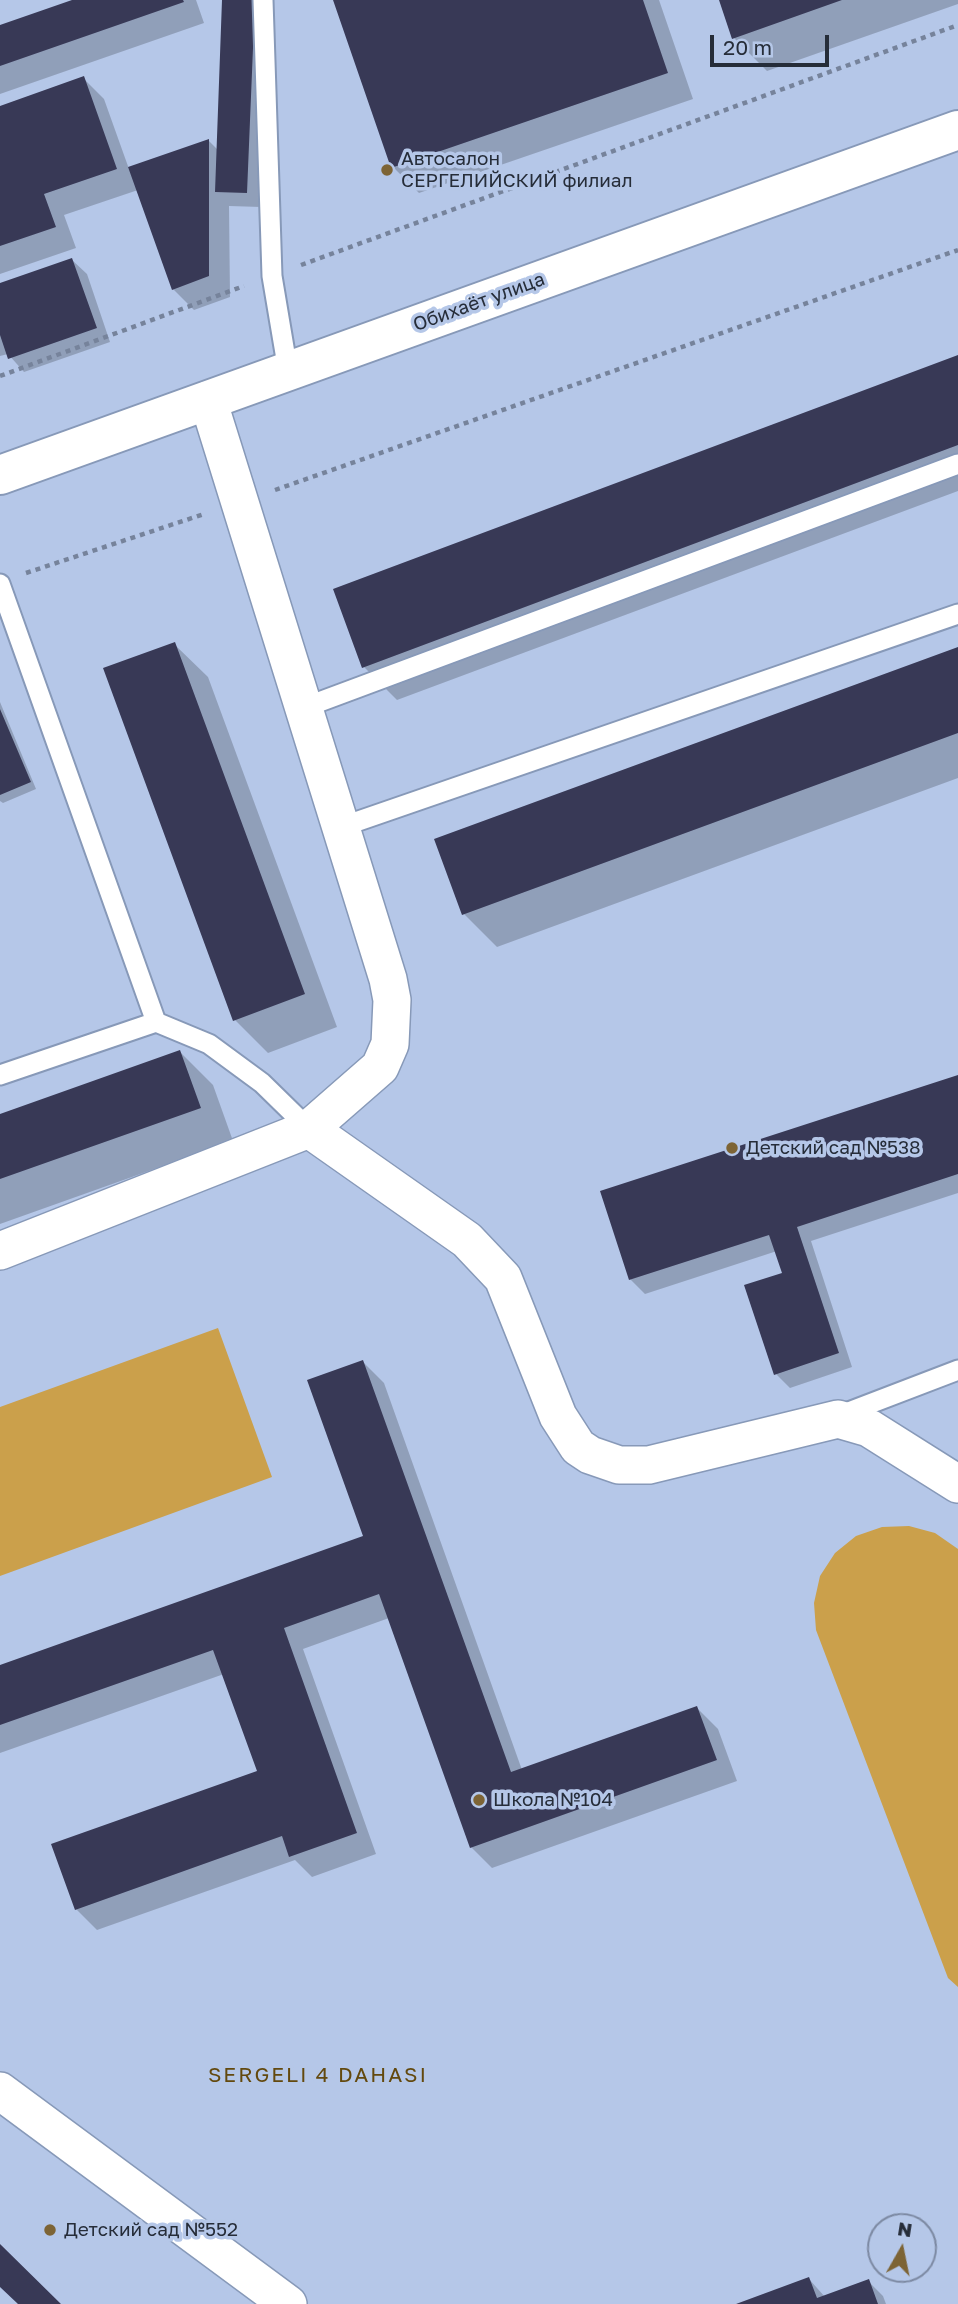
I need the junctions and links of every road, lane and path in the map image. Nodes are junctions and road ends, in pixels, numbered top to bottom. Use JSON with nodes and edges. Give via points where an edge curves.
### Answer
{"nodes":[{"id":1,"x":263,"y":0,"type":"edge"},
{"id":2,"x":958,"y":25,"type":"edge"},
{"id":3,"x":958,"y":130,"type":"edge"},
{"id":4,"x":958,"y":250,"type":"edge"},
{"id":5,"x":272,"y":276,"type":"junction"},
{"id":6,"x":288,"y":371,"type":"junction"},
{"id":7,"x":0,"y":376,"type":"edge"},
{"id":8,"x":208,"y":400,"type":"junction"},
{"id":9,"x":958,"y":464,"type":"edge"},
{"id":10,"x":0,"y":475,"type":"edge"},
{"id":11,"x":240,"y":502,"type":"junction"},
{"id":12,"x":6,"y":581,"type":"edge"},
{"id":13,"x":958,"y":614,"type":"edge"},
{"id":14,"x":303,"y":708,"type":"junction"},
{"id":15,"x":341,"y":827,"type":"junction"},
{"id":16,"x":156,"y":1023,"type":"junction"},
{"id":17,"x":0,"y":1074,"type":"edge"},
{"id":18,"x":309,"y":1129,"type":"junction"},
{"id":19,"x":0,"y":1251,"type":"edge"},
{"id":20,"x":958,"y":1370,"type":"edge"},
{"id":21,"x":827,"y":1421,"type":"junction"},
{"id":22,"x":958,"y":1483,"type":"edge"},
{"id":23,"x":0,"y":2091,"type":"edge"},
{"id":24,"x":288,"y":2304,"type":"edge"}],
"edges":[{"from":1,"to":5,"type":"lane"},
{"from":2,"to":5,"type":"path"},
{"from":3,"to":6,"type":"street","name":"Обихаёт улица"},
{"from":4,"to":11,"type":"path"},
{"from":5,"to":6,"type":"lane"},
{"from":5,"to":7,"type":"path"},
{"from":6,"to":8,"type":"street","name":"Обихаёт улица"},
{"from":8,"to":10,"type":"street","name":"Обихаёт улица"},
{"from":8,"to":11,"type":"street"},
{"from":9,"to":14,"type":"lane"},
{"from":11,"to":12,"type":"path"},
{"from":11,"to":14,"type":"street"},
{"from":12,"to":16,"type":"lane"},
{"from":13,"to":15,"type":"lane"},
{"from":14,"to":15,"type":"street"},
{"from":15,"to":18,"type":"street","via":[[388,979],[393,1025],[380,1067]]},
{"from":16,"to":17,"type":"lane"},
{"from":16,"to":18,"type":"lane","via":[[209,1044],[262,1083]]},
{"from":18,"to":19,"type":"street"},
{"from":18,"to":21,"type":"street","via":[[467,1240],[503,1279],[562,1423],[578,1447],[590,1455],[619,1465],[649,1465]]},
{"from":20,"to":21,"type":"lane"},
{"from":21,"to":22,"type":"street","via":[[849,1420],[870,1428]]},
{"from":23,"to":24,"type":"street"}]}
